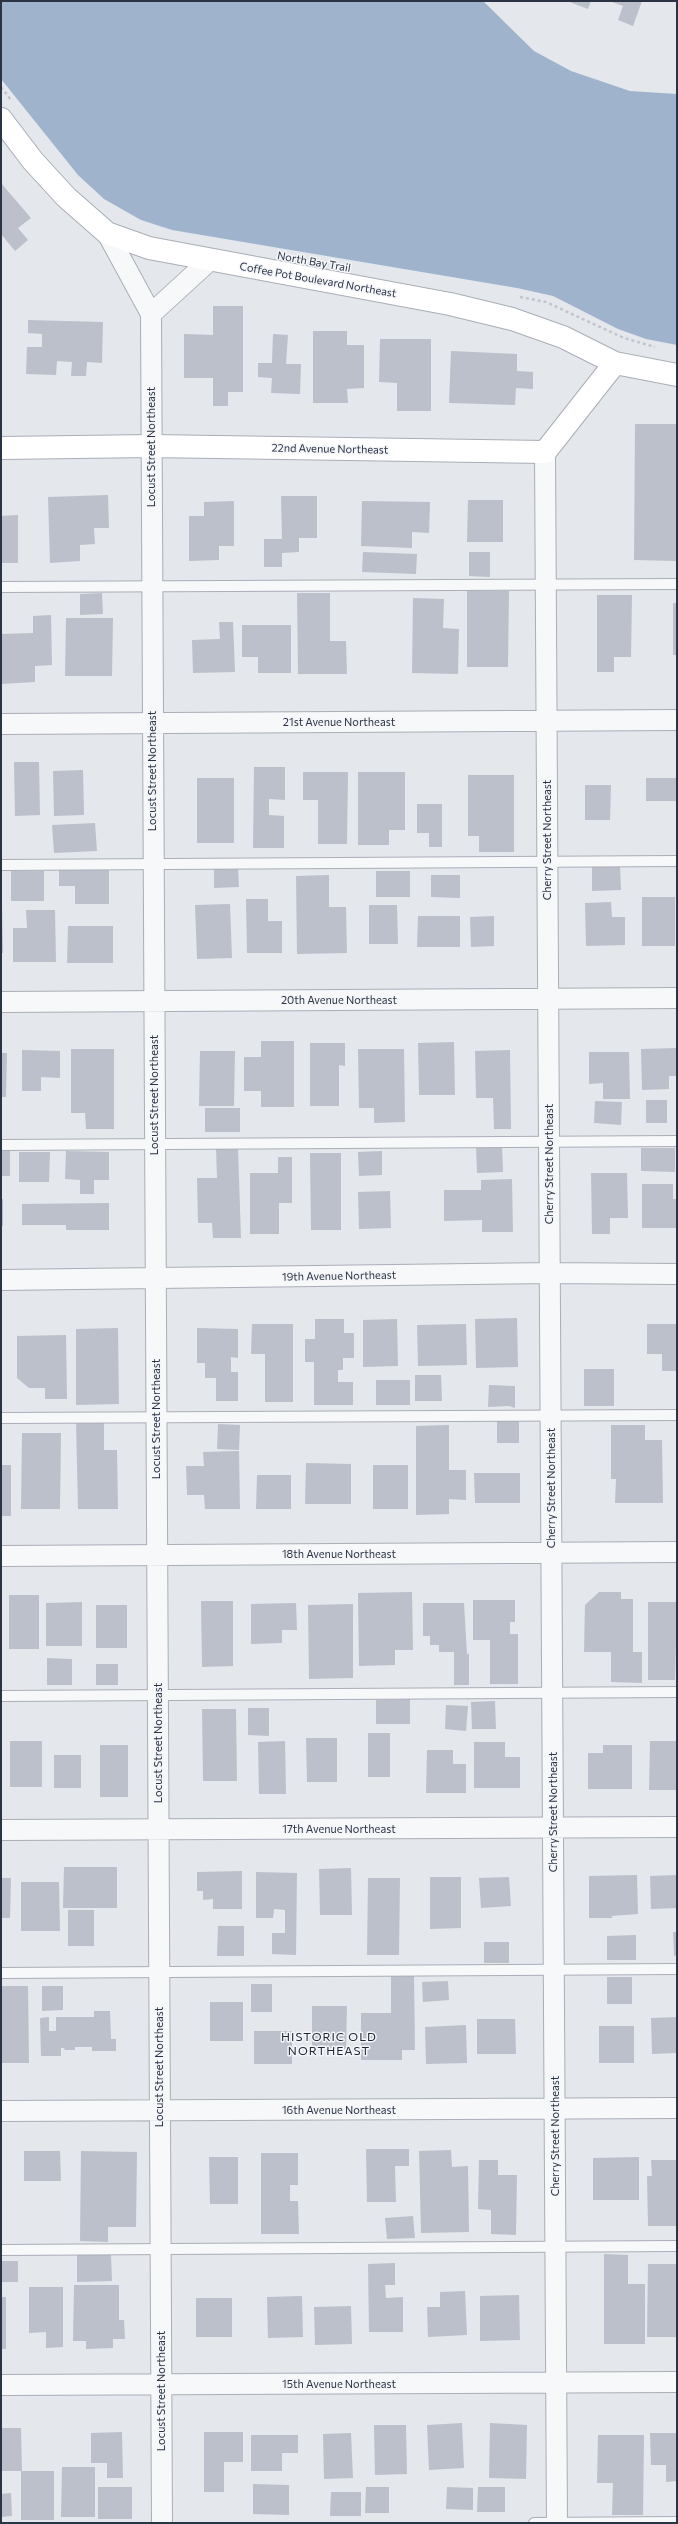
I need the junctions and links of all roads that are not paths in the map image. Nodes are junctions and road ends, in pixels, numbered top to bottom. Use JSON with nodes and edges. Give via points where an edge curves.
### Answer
{"nodes":[{"id":1,"x":8,"y":112,"type":"edge"},
{"id":2,"x":108,"y":233,"type":"junction"},
{"id":3,"x":210,"y":260,"type":"junction"},
{"id":4,"x":151,"y":314,"type":"junction"},
{"id":5,"x":615,"y":363,"type":"junction"},
{"id":6,"x":677,"y":375,"type":"edge"},
{"id":7,"x":151,"y":446,"type":"junction"},
{"id":8,"x":1,"y":448,"type":"edge"},
{"id":9,"x":545,"y":452,"type":"junction"},
{"id":10,"x":546,"y":584,"type":"junction"},
{"id":11,"x":677,"y":584,"type":"edge"},
{"id":12,"x":151,"y":586,"type":"junction"},
{"id":13,"x":1,"y":587,"type":"edge"},
{"id":14,"x":677,"y":720,"type":"edge"},
{"id":15,"x":547,"y":721,"type":"junction"},
{"id":16,"x":152,"y":723,"type":"junction"},
{"id":17,"x":1,"y":724,"type":"edge"},
{"id":18,"x":677,"y":861,"type":"edge"},
{"id":19,"x":548,"y":862,"type":"junction"},
{"id":20,"x":153,"y":864,"type":"junction"},
{"id":21,"x":1,"y":865,"type":"edge"},
{"id":22,"x":677,"y":998,"type":"edge"},
{"id":23,"x":548,"y":999,"type":"junction"},
{"id":24,"x":154,"y":1001,"type":"junction"},
{"id":25,"x":1,"y":1002,"type":"edge"},
{"id":26,"x":677,"y":1141,"type":"edge"},
{"id":27,"x":549,"y":1142,"type":"junction"},
{"id":28,"x":154,"y":1144,"type":"junction"},
{"id":29,"x":1,"y":1145,"type":"edge"},
{"id":30,"x":550,"y":1273,"type":"junction"},
{"id":31,"x":677,"y":1274,"type":"edge"},
{"id":32,"x":155,"y":1278,"type":"junction"},
{"id":33,"x":1,"y":1280,"type":"edge"},
{"id":34,"x":677,"y":1415,"type":"edge"},
{"id":35,"x":551,"y":1416,"type":"junction"},
{"id":36,"x":1,"y":1418,"type":"edge"},
{"id":37,"x":156,"y":1418,"type":"junction"},
{"id":38,"x":677,"y":1552,"type":"edge"},
{"id":39,"x":551,"y":1553,"type":"junction"},
{"id":40,"x":1,"y":1556,"type":"edge"},
{"id":41,"x":157,"y":1556,"type":"junction"},
{"id":42,"x":677,"y":1692,"type":"edge"},
{"id":43,"x":552,"y":1693,"type":"junction"},
{"id":44,"x":157,"y":1695,"type":"junction"},
{"id":45,"x":1,"y":1696,"type":"edge"},
{"id":46,"x":553,"y":1827,"type":"junction"},
{"id":47,"x":677,"y":1827,"type":"edge"},
{"id":48,"x":1,"y":1830,"type":"edge"},
{"id":49,"x":158,"y":1830,"type":"junction"},
{"id":50,"x":677,"y":1969,"type":"edge"},
{"id":51,"x":554,"y":1970,"type":"junction"},
{"id":52,"x":159,"y":1972,"type":"junction"},
{"id":53,"x":1,"y":1973,"type":"edge"},
{"id":54,"x":554,"y":2108,"type":"junction"},
{"id":55,"x":677,"y":2108,"type":"edge"},
{"id":56,"x":1,"y":2111,"type":"edge"},
{"id":57,"x":160,"y":2111,"type":"junction"},
{"id":58,"x":555,"y":2246,"type":"junction"},
{"id":59,"x":677,"y":2246,"type":"edge"},
{"id":60,"x":160,"y":2249,"type":"junction"},
{"id":61,"x":1,"y":2250,"type":"edge"},
{"id":62,"x":556,"y":2382,"type":"junction"},
{"id":63,"x":677,"y":2382,"type":"edge"},
{"id":64,"x":161,"y":2384,"type":"junction"},
{"id":65,"x":1,"y":2386,"type":"edge"},
{"id":66,"x":677,"y":2522,"type":"edge"},
{"id":67,"x":162,"y":2523,"type":"edge"},
{"id":68,"x":534,"y":2523,"type":"edge"},
{"id":69,"x":557,"y":2523,"type":"edge"}],
"edges":[{"from":1,"to":2,"type":"street","name":"Coffee Pot Boulevard Northeast","via":[[33,161],[66,197]]},
{"from":2,"to":3,"type":"street","name":"Coffee Pot Boulevard Northeast","via":[[149,248]]},
{"from":2,"to":4,"type":"street","name":"Locust Street Northeast"},
{"from":3,"to":4,"type":"street"},
{"from":3,"to":5,"type":"street","name":"Coffee Pot Boulevard Northeast","via":[[450,304],[512,319],[563,337]]},
{"from":4,"to":7,"type":"street","name":"Locust Street Northeast"},
{"from":5,"to":6,"type":"street","name":"Coffee Pot Boulevard Northeast"},
{"from":5,"to":9,"type":"street"},
{"from":7,"to":8,"type":"street","name":"22nd Avenue Northeast"},
{"from":7,"to":9,"type":"street","name":"22nd Avenue Northeast"},
{"from":7,"to":12,"type":"street","name":"Locust Street Northeast"},
{"from":9,"to":10,"type":"street","name":"Cherry Street Northeast"},
{"from":10,"to":11,"type":"lane"},
{"from":10,"to":12,"type":"lane"},
{"from":10,"to":15,"type":"street","name":"Cherry Street Northeast"},
{"from":12,"to":13,"type":"lane"},
{"from":12,"to":16,"type":"street","name":"Locust Street Northeast"},
{"from":14,"to":15,"type":"street","name":"21st Avenue Northeast"},
{"from":15,"to":16,"type":"street","name":"21st Avenue Northeast"},
{"from":15,"to":19,"type":"street","name":"Cherry Street Northeast"},
{"from":16,"to":17,"type":"street","name":"21st Avenue Northeast"},
{"from":16,"to":20,"type":"street","name":"Locust Street Northeast"},
{"from":18,"to":19,"type":"lane"},
{"from":19,"to":20,"type":"lane"},
{"from":19,"to":23,"type":"street","name":"Cherry Street Northeast"},
{"from":20,"to":21,"type":"lane"},
{"from":20,"to":24,"type":"street","name":"Locust Street Northeast"},
{"from":22,"to":23,"type":"street","name":"20th Avenue Northeast"},
{"from":23,"to":24,"type":"street","name":"20th Avenue Northeast"},
{"from":23,"to":27,"type":"street","name":"Cherry Street Northeast"},
{"from":24,"to":25,"type":"street","name":"20th Avenue Northeast"},
{"from":24,"to":28,"type":"street","name":"Locust Street Northeast"},
{"from":26,"to":27,"type":"lane"},
{"from":27,"to":28,"type":"lane"},
{"from":27,"to":30,"type":"street","name":"Cherry Street Northeast"},
{"from":28,"to":29,"type":"lane"},
{"from":28,"to":32,"type":"street","name":"Locust Street Northeast"},
{"from":30,"to":31,"type":"street","name":"19th Avenue Northeast"},
{"from":30,"to":32,"type":"street","name":"19th Avenue Northeast"},
{"from":30,"to":35,"type":"street","name":"Cherry Street Northeast"},
{"from":32,"to":33,"type":"street","name":"19th Avenue Northeast"},
{"from":32,"to":37,"type":"street","name":"Locust Street Northeast"},
{"from":34,"to":35,"type":"lane"},
{"from":35,"to":37,"type":"lane"},
{"from":35,"to":39,"type":"street","name":"Cherry Street Northeast"},
{"from":36,"to":37,"type":"lane"},
{"from":37,"to":41,"type":"street","name":"Locust Street Northeast"},
{"from":38,"to":39,"type":"street","name":"18th Avenue Northeast"},
{"from":39,"to":41,"type":"street","name":"18th Avenue Northeast"},
{"from":39,"to":43,"type":"street","name":"Cherry Street Northeast"},
{"from":40,"to":41,"type":"street","name":"18th Avenue Northeast"},
{"from":41,"to":44,"type":"street","name":"Locust Street Northeast"},
{"from":42,"to":43,"type":"lane"},
{"from":43,"to":44,"type":"lane"},
{"from":43,"to":46,"type":"street","name":"Cherry Street Northeast"},
{"from":44,"to":45,"type":"lane"},
{"from":44,"to":49,"type":"street","name":"Locust Street Northeast"},
{"from":46,"to":47,"type":"street","name":"17th Avenue Northeast"},
{"from":46,"to":49,"type":"street","name":"17th Avenue Northeast"},
{"from":46,"to":51,"type":"street","name":"Cherry Street Northeast"},
{"from":48,"to":49,"type":"street","name":"17th Avenue Northeast"},
{"from":49,"to":52,"type":"street","name":"Locust Street Northeast"},
{"from":50,"to":51,"type":"lane"},
{"from":51,"to":52,"type":"lane"},
{"from":51,"to":54,"type":"street","name":"Cherry Street Northeast"},
{"from":52,"to":53,"type":"lane"},
{"from":52,"to":57,"type":"street","name":"Locust Street Northeast"},
{"from":54,"to":55,"type":"street","name":"16th Avenue Northeast"},
{"from":54,"to":57,"type":"street","name":"16th Avenue Northeast"},
{"from":54,"to":58,"type":"street","name":"Cherry Street Northeast"},
{"from":56,"to":57,"type":"street","name":"16th Avenue Northeast"},
{"from":57,"to":60,"type":"street","name":"Locust Street Northeast"},
{"from":58,"to":59,"type":"lane"},
{"from":58,"to":60,"type":"lane"},
{"from":58,"to":62,"type":"street","name":"Cherry Street Northeast"},
{"from":60,"to":61,"type":"lane"},
{"from":60,"to":64,"type":"street","name":"Locust Street Northeast"},
{"from":62,"to":63,"type":"street","name":"15th Avenue Northeast"},
{"from":62,"to":64,"type":"street","name":"15th Avenue Northeast"},
{"from":62,"to":69,"type":"street","name":"Cherry Street Northeast"},
{"from":64,"to":65,"type":"street","name":"15th Avenue Northeast"},
{"from":64,"to":67,"type":"street","name":"Locust Street Northeast"},
{"from":66,"to":69,"type":"lane"},
{"from":68,"to":69,"type":"lane"}]}
